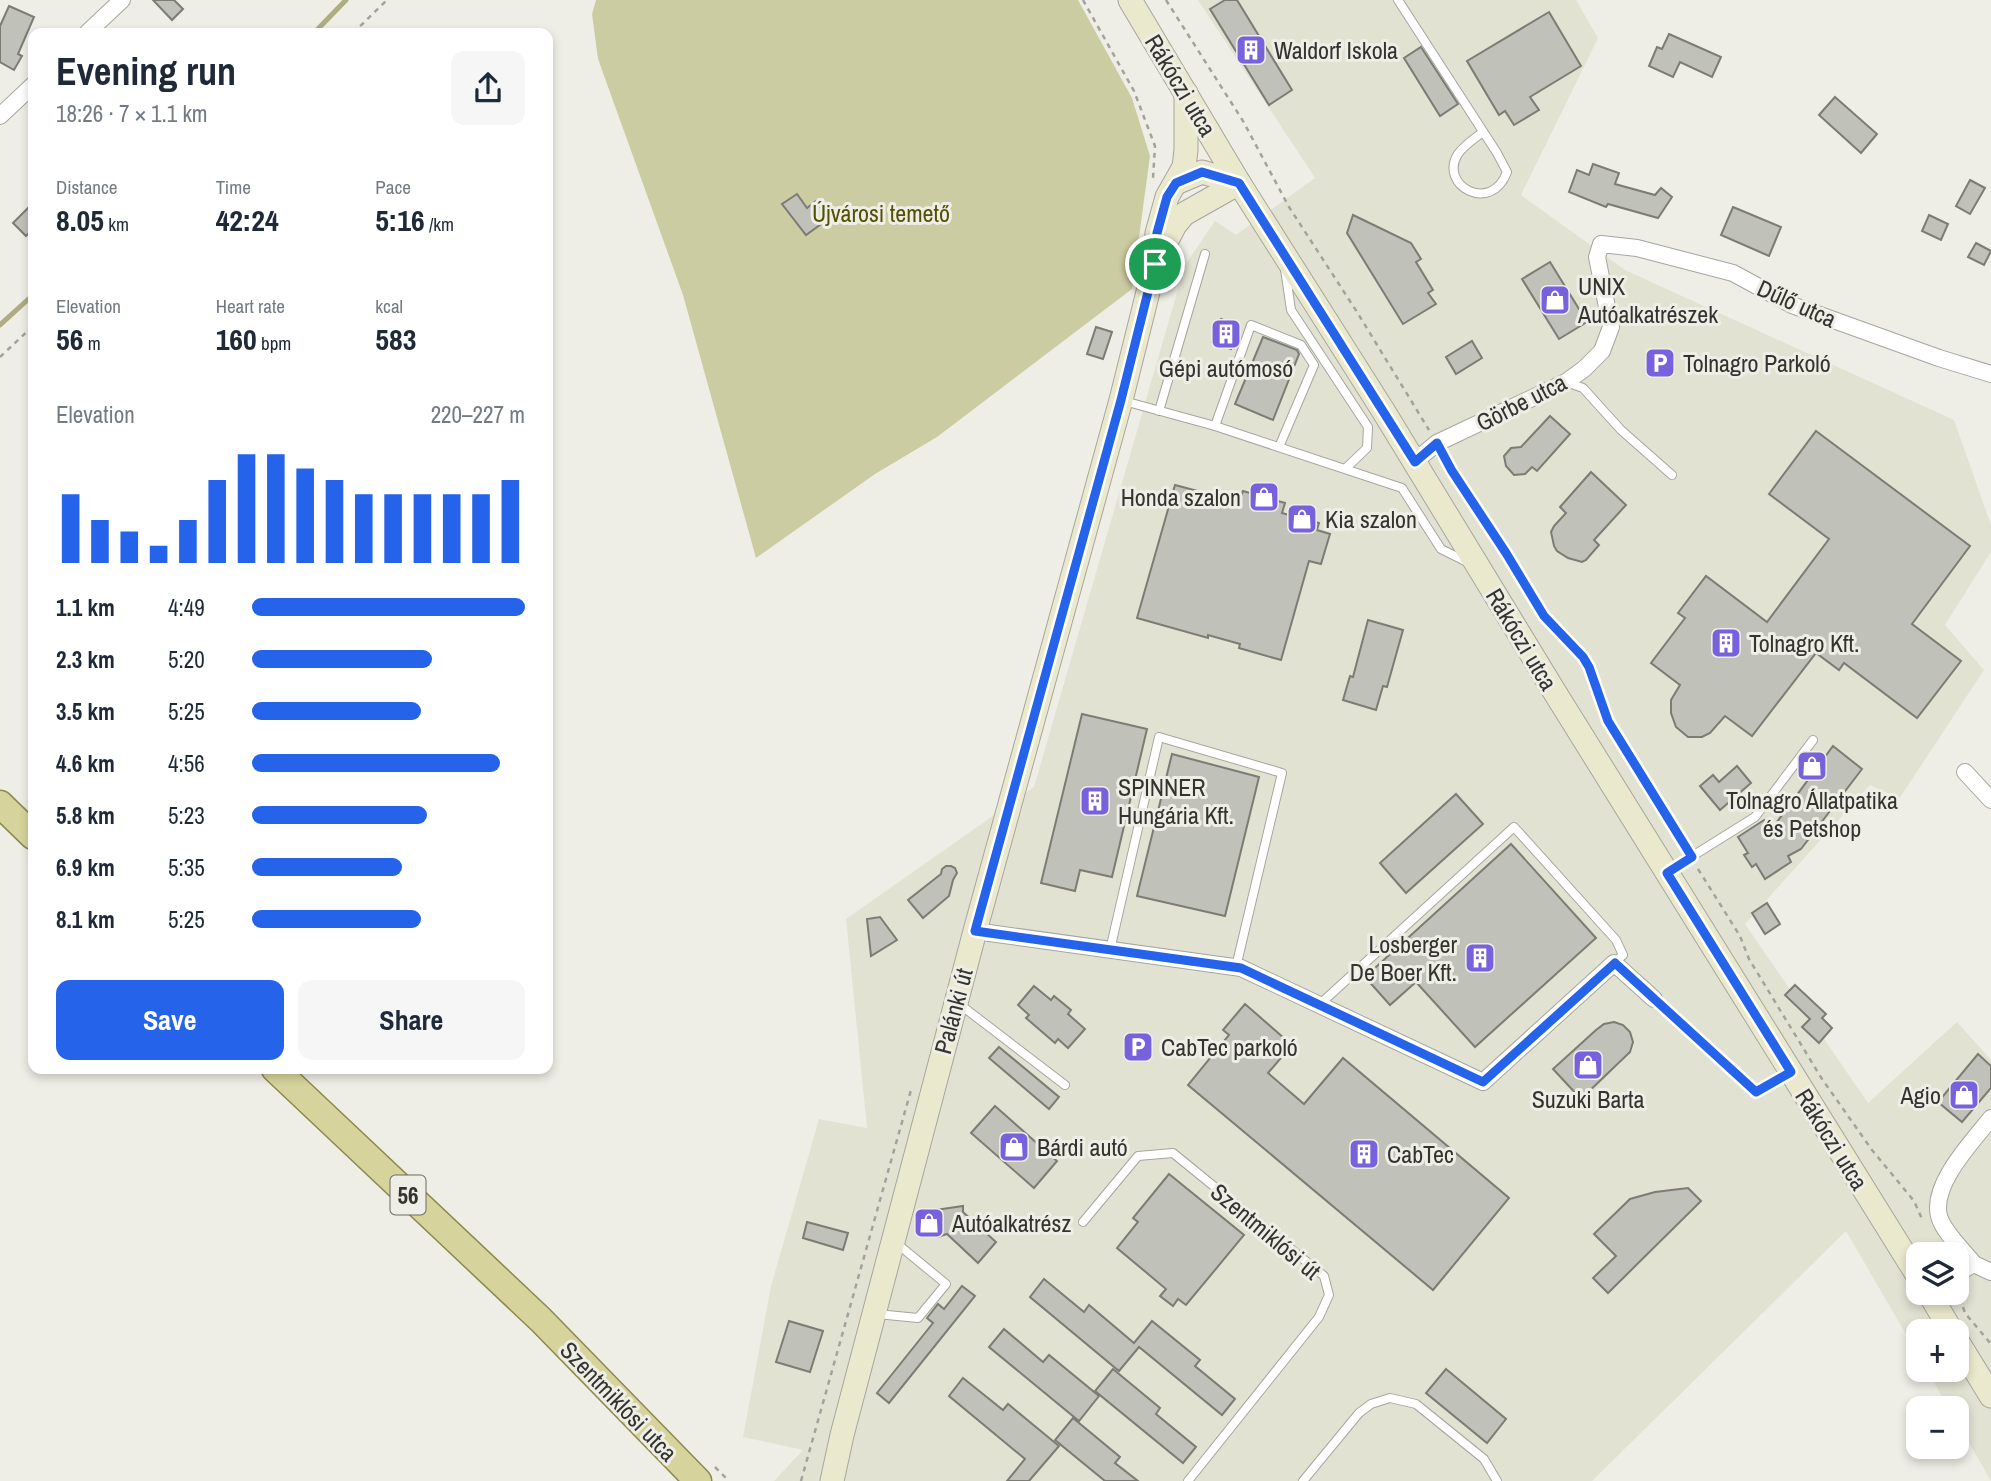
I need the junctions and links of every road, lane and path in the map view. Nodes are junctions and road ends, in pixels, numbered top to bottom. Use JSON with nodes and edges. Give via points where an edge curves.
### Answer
{"nodes":[{"id":1,"x":122,"y":0,"type":"edge"},
{"id":2,"x":387,"y":0,"type":"edge"},
{"id":3,"x":1083,"y":0,"type":"edge"},
{"id":4,"x":1130,"y":0,"type":"edge"},
{"id":5,"x":1166,"y":0,"type":"edge"},
{"id":6,"x":1398,"y":0,"type":"edge"},
{"id":7,"x":92,"y":28,"type":"edge"},
{"id":8,"x":358,"y":28,"type":"edge"},
{"id":9,"x":28,"y":90,"type":"edge"},
{"id":10,"x":1186,"y":93,"type":"junction"},
{"id":11,"x":0,"y":116,"type":"edge"},
{"id":12,"x":1483,"y":132,"type":"junction"},
{"id":13,"x":1155,"y":168,"type":"dead end"},
{"id":14,"x":1176,"y":183,"type":"junction"},
{"id":15,"x":1239,"y":183,"type":"junction"},
{"id":16,"x":1601,"y":244,"type":"joint"},
{"id":17,"x":1283,"y":252,"type":"junction"},
{"id":18,"x":1205,"y":254,"type":"dead end"},
{"id":19,"x":1155,"y":264,"type":"junction"},
{"id":20,"x":28,"y":331,"type":"edge"},
{"id":21,"x":0,"y":356,"type":"edge"},
{"id":22,"x":1991,"y":374,"type":"edge"},
{"id":23,"x":1566,"y":382,"type":"junction"},
{"id":24,"x":1121,"y":400,"type":"junction"},
{"id":25,"x":1159,"y":411,"type":"junction"},
{"id":26,"x":1215,"y":426,"type":"junction"},
{"id":27,"x":1437,"y":443,"type":"junction"},
{"id":28,"x":1279,"y":447,"type":"junction"},
{"id":29,"x":1415,"y":462,"type":"junction"},
{"id":30,"x":1346,"y":468,"type":"junction"},
{"id":31,"x":1672,"y":475,"type":"dead end"},
{"id":32,"x":1479,"y":567,"type":"junction"},
{"id":33,"x":1813,"y":740,"type":"dead end"},
{"id":34,"x":1965,"y":772,"type":"dead end"},
{"id":35,"x":1991,"y":800,"type":"edge"},
{"id":36,"x":0,"y":804,"type":"edge"},
{"id":37,"x":28,"y":831,"type":"edge"},
{"id":38,"x":1692,"y":857,"type":"junction"},
{"id":39,"x":1667,"y":873,"type":"junction"},
{"id":40,"x":975,"y":931,"type":"junction"},
{"id":41,"x":1110,"y":950,"type":"junction"},
{"id":42,"x":1615,"y":963,"type":"junction"},
{"id":43,"x":1236,"y":968,"type":"junction"},
{"id":44,"x":1654,"y":999,"type":"joint"},
{"id":45,"x":956,"y":1001,"type":"junction"},
{"id":46,"x":1319,"y":1005,"type":"junction"},
{"id":47,"x":1791,"y":1072,"type":"junction"},
{"id":48,"x":280,"y":1074,"type":"edge"},
{"id":49,"x":1065,"y":1085,"type":"dead end"},
{"id":50,"x":1991,"y":1118,"type":"edge"},
{"id":51,"x":1914,"y":1201,"type":"dead end"},
{"id":52,"x":1083,"y":1222,"type":"dead end"},
{"id":53,"x":893,"y":1241,"type":"junction"},
{"id":54,"x":1906,"y":1257,"type":"edge"},
{"id":55,"x":1975,"y":1264,"type":"junction"},
{"id":56,"x":1969,"y":1267,"type":"edge"},
{"id":57,"x":1991,"y":1272,"type":"edge"},
{"id":58,"x":1962,"y":1305,"type":"edge"},
{"id":59,"x":874,"y":1314,"type":"junction"},
{"id":60,"x":1991,"y":1344,"type":"edge"},
{"id":61,"x":1969,"y":1360,"type":"edge"},
{"id":62,"x":1991,"y":1396,"type":"edge"},
{"id":63,"x":842,"y":1435,"type":"junction"},
{"id":64,"x":698,"y":1481,"type":"edge"},
{"id":65,"x":820,"y":1481,"type":"edge"},
{"id":66,"x":832,"y":1481,"type":"edge"},
{"id":67,"x":1188,"y":1481,"type":"edge"},
{"id":68,"x":1303,"y":1481,"type":"edge"},
{"id":69,"x":1497,"y":1481,"type":"edge"}],
"edges":[{"from":1,"to":7,"type":"street"},
{"from":2,"to":8,"type":"path"},
{"from":3,"to":13,"type":"path","via":[[1134,91],[1155,146]]},
{"from":4,"to":10,"type":"street","name":"Rákóczi utca"},
{"from":5,"to":27,"type":"path"},
{"from":6,"to":12,"type":"lane"},
{"from":9,"to":11,"type":"street"},
{"from":10,"to":14,"type":"street","name":"Palánki út","via":[[1186,150]]},
{"from":10,"to":15,"type":"street","name":"Rákóczi utca"},
{"from":12,"to":12,"type":"lane","via":[[1507,172],[1497,188],[1480,194],[1463,187],[1454,163],[1459,152]]},
{"from":14,"to":15,"type":"street","via":[[1202,172]]},
{"from":14,"to":19,"type":"street","name":"Palánki út","via":[[1160,221]]},
{"from":15,"to":17,"type":"street","name":"Rákóczi utca"},
{"from":15,"to":19,"type":"street","name":"Palánki út","via":[[1184,214]]},
{"from":16,"to":22,"type":"street","name":"Dűlő utca","via":[[1637,248],[1733,273],[1792,304]]},
{"from":16,"to":23,"type":"street","name":"Görbe utca","via":[[1597,257],[1611,327],[1602,351]]},
{"from":17,"to":29,"type":"street","name":"Rákóczi utca"},
{"from":17,"to":30,"type":"lane","via":[[1291,310],[1368,427],[1367,448]]},
{"from":18,"to":25,"type":"lane"},
{"from":19,"to":24,"type":"street","name":"Palánki út"},
{"from":20,"to":21,"type":"path"},
{"from":23,"to":27,"type":"street","name":"Görbe utca"},
{"from":23,"to":31,"type":"lane","via":[[1583,388]]},
{"from":24,"to":25,"type":"lane"},
{"from":24,"to":40,"type":"street","name":"Palánki út"},
{"from":25,"to":26,"type":"lane"},
{"from":26,"to":28,"type":"lane"},
{"from":26,"to":28,"type":"lane","via":[[1251,325],[1301,345],[1314,365]]},
{"from":27,"to":29,"type":"street","name":"Görbe utca"},
{"from":27,"to":38,"type":"path","via":[[1544,616],[1583,657],[1608,721]]},
{"from":28,"to":30,"type":"lane"},
{"from":29,"to":32,"type":"street","name":"Rákóczi utca"},
{"from":30,"to":32,"type":"lane","via":[[1402,488],[1441,549]]},
{"from":32,"to":39,"type":"street","name":"Rákóczi utca"},
{"from":33,"to":38,"type":"lane","via":[[1755,817]]},
{"from":34,"to":35,"type":"street"},
{"from":36,"to":37,"type":"main road"},
{"from":38,"to":39,"type":"lane"},
{"from":38,"to":51,"type":"path","via":[[1822,1079]]},
{"from":39,"to":47,"type":"street","name":"Rákóczi utca"},
{"from":40,"to":41,"type":"street"},
{"from":40,"to":45,"type":"street","name":"Palánki út"},
{"from":41,"to":43,"type":"street"},
{"from":41,"to":43,"type":"lane","via":[[1158,737],[1282,773]]},
{"from":42,"to":44,"type":"street"},
{"from":42,"to":46,"type":"street","via":[[1483,1082]]},
{"from":42,"to":46,"type":"lane","via":[[1623,955],[1616,940],[1514,827]]},
{"from":43,"to":46,"type":"street"},
{"from":44,"to":47,"type":"path","via":[[1756,1092]]},
{"from":45,"to":49,"type":"lane"},
{"from":45,"to":53,"type":"street","name":"Palánki út"},
{"from":47,"to":54,"type":"street","name":"Rákóczi utca"},
{"from":48,"to":64,"type":"main road","name":"Szentmiklósi utca","number":"56","via":[[541,1320]]},
{"from":50,"to":55,"type":"street","via":[[1951,1169],[1938,1207],[1939,1218]]},
{"from":52,"to":67,"type":"lane","name":"Szentmiklósi út","via":[[1138,1156],[1172,1153],[1324,1276],[1329,1295],[1319,1317]]},
{"from":53,"to":59,"type":"street","name":"Palánki út"},
{"from":53,"to":59,"type":"lane","via":[[946,1284],[918,1318]]},
{"from":55,"to":56,"type":"street"},
{"from":55,"to":57,"type":"street"},
{"from":58,"to":60,"type":"path"},
{"from":59,"to":63,"type":"street","name":"Palánki út"},
{"from":61,"to":62,"type":"street"},
{"from":63,"to":65,"type":"street","name":"Palánki út"},
{"from":63,"to":66,"type":"street","name":"Palánki út"},
{"from":68,"to":69,"type":"lane","via":[[1359,1413],[1390,1398],[1416,1404],[1485,1459]]}]}
